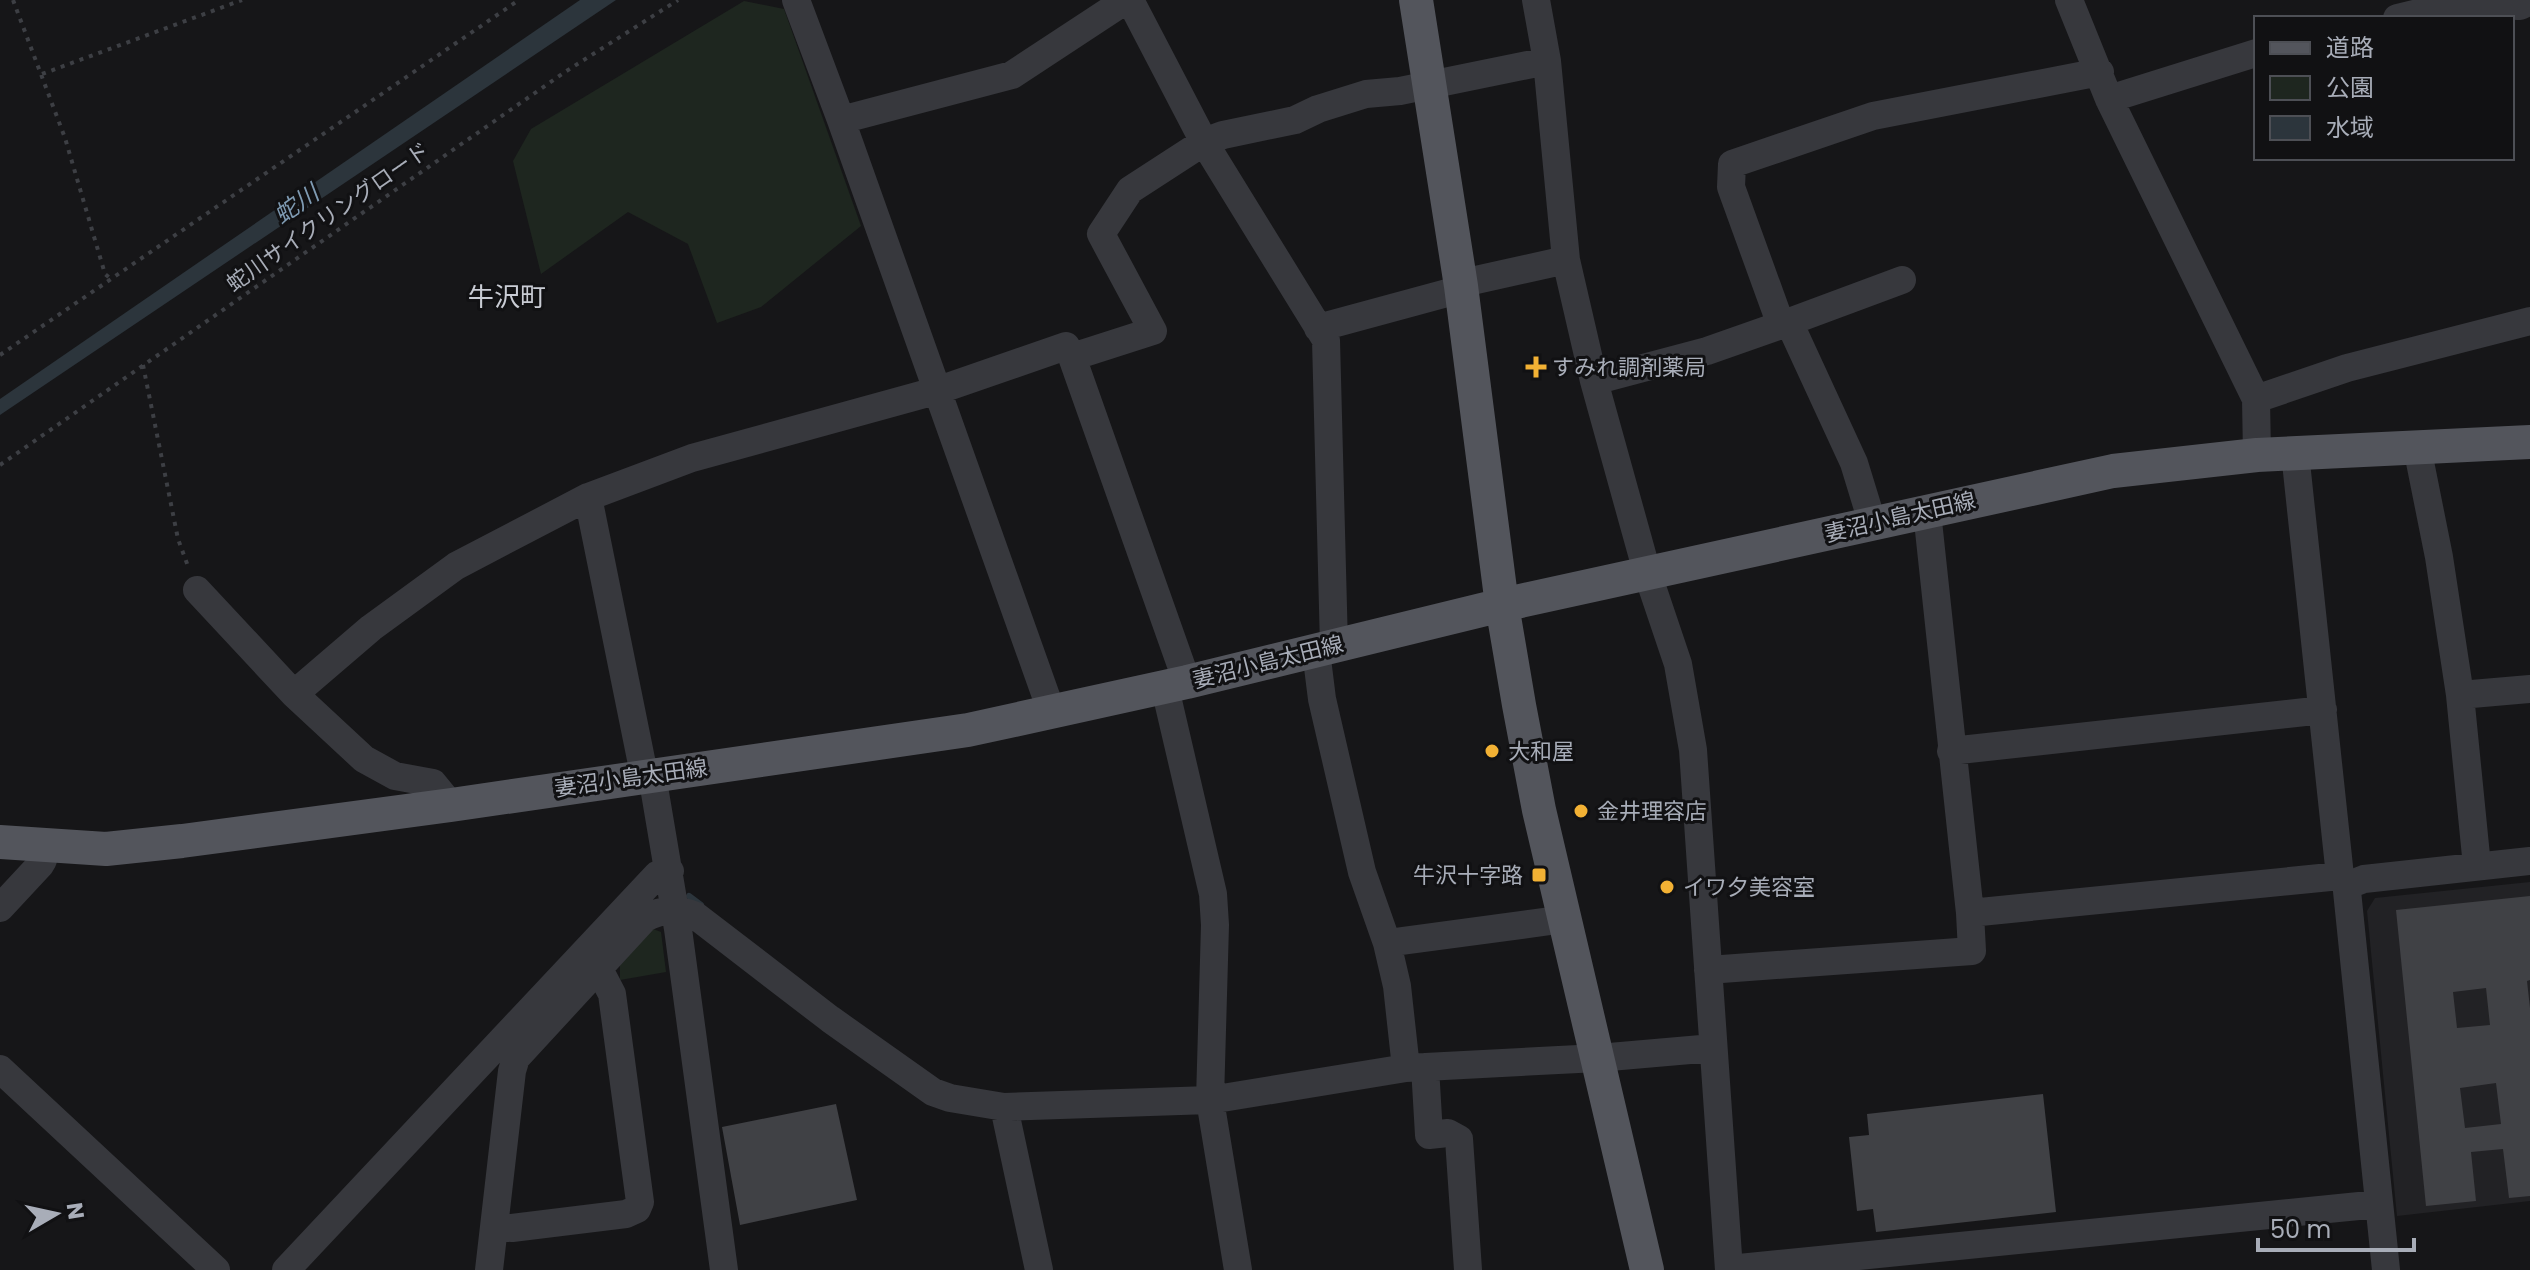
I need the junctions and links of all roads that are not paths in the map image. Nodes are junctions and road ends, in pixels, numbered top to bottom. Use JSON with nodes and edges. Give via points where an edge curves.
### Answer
{"nodes":[{"id":1,"x":796,"y":0,"type":"edge"},
{"id":2,"x":1128,"y":0,"type":"edge"},
{"id":3,"x":1416,"y":0,"type":"edge"},
{"id":4,"x":1536,"y":0,"type":"edge"},
{"id":5,"x":2069,"y":0,"type":"edge"},
{"id":6,"x":2530,"y":1,"type":"edge"},
{"id":7,"x":2405,"y":16,"type":"edge"},
{"id":8,"x":2254,"y":54,"type":"edge"},
{"id":9,"x":1547,"y":61,"type":"junction"},
{"id":10,"x":2100,"y":72,"type":"junction"},
{"id":11,"x":1430,"y":85,"type":"junction"},
{"id":12,"x":2109,"y":99,"type":"junction"},
{"id":13,"x":841,"y":120,"type":"junction"},
{"id":14,"x":1204,"y":142,"type":"junction"},
{"id":15,"x":1566,"y":260,"type":"junction"},
{"id":16,"x":1902,"y":280,"type":"dead end"},
{"id":17,"x":1461,"y":286,"type":"junction"},
{"id":18,"x":2530,"y":321,"type":"edge"},
{"id":19,"x":1785,"y":323,"type":"junction"},
{"id":20,"x":1318,"y":328,"type":"junction"},
{"id":21,"x":1069,"y":351,"type":"junction"},
{"id":22,"x":1594,"y":381,"type":"junction"},
{"id":23,"x":939,"y":390,"type":"junction"},
{"id":24,"x":2256,"y":399,"type":"junction"},
{"id":25,"x":2530,"y":442,"type":"edge"},
{"id":26,"x":2417,"y":447,"type":"junction"},
{"id":27,"x":2295,"y":453,"type":"junction"},
{"id":28,"x":2257,"y":455,"type":"junction"},
{"id":29,"x":588,"y":497,"type":"junction"},
{"id":30,"x":1927,"y":512,"type":"junction"},
{"id":31,"x":1873,"y":525,"type":"junction"},
{"id":32,"x":1647,"y":572,"type":"junction"},
{"id":33,"x":197,"y":590,"type":"road end"},
{"id":34,"x":1502,"y":605,"type":"junction"},
{"id":35,"x":1325,"y":648,"type":"junction"},
{"id":36,"x":1176,"y":685,"type":"junction"},
{"id":37,"x":2530,"y":689,"type":"edge"},
{"id":38,"x":294,"y":694,"type":"junction"},
{"id":39,"x":2460,"y":695,"type":"junction"},
{"id":40,"x":2323,"y":710,"type":"junction"},
{"id":41,"x":1052,"y":713,"type":"junction"},
{"id":42,"x":1951,"y":751,"type":"junction"},
{"id":43,"x":652,"y":775,"type":"junction"},
{"id":44,"x":451,"y":805,"type":"junction"},
{"id":45,"x":0,"y":842,"type":"edge"},
{"id":46,"x":44,"y":847,"type":"junction"},
{"id":47,"x":2530,"y":861,"type":"edge"},
{"id":48,"x":2477,"y":866,"type":"junction"},
{"id":49,"x":670,"y":871,"type":"junction"},
{"id":50,"x":2346,"y":880,"type":"junction"},
{"id":51,"x":0,"y":908,"type":"edge"},
{"id":52,"x":675,"y":909,"type":"junction"},
{"id":53,"x":1970,"y":913,"type":"junction"},
{"id":54,"x":1565,"y":919,"type":"junction"},
{"id":55,"x":1387,"y":943,"type":"junction"},
{"id":56,"x":599,"y":969,"type":"junction"},
{"id":57,"x":1708,"y":970,"type":"junction"},
{"id":58,"x":1713,"y":1048,"type":"junction"},
{"id":59,"x":1598,"y":1058,"type":"junction"},
{"id":60,"x":1416,"y":1068,"type":"junction"},
{"id":61,"x":0,"y":1069,"type":"edge"},
{"id":62,"x":1210,"y":1100,"type":"junction"},
{"id":63,"x":1004,"y":1107,"type":"junction"},
{"id":64,"x":2379,"y":1204,"type":"junction"},
{"id":65,"x":494,"y":1227,"type":"junction"},
{"id":66,"x":216,"y":1270,"type":"edge"},
{"id":67,"x":286,"y":1270,"type":"edge"},
{"id":68,"x":489,"y":1270,"type":"edge"},
{"id":69,"x":724,"y":1270,"type":"edge"},
{"id":70,"x":1039,"y":1270,"type":"edge"},
{"id":71,"x":1238,"y":1270,"type":"edge"},
{"id":72,"x":1468,"y":1270,"type":"edge"},
{"id":73,"x":1647,"y":1270,"type":"edge"},
{"id":74,"x":1729,"y":1270,"type":"edge"},
{"id":75,"x":2386,"y":1270,"type":"edge"}],
"edges":[{"from":1,"to":13,"type":"street"},
{"from":2,"to":13,"type":"street","via":[[1012,75]]},
{"from":2,"to":14,"type":"street"},
{"from":3,"to":11,"type":"main road"},
{"from":4,"to":9,"type":"street"},
{"from":5,"to":10,"type":"street"},
{"from":6,"to":7,"type":"street","via":[[2520,6],[2452,5]]},
{"from":8,"to":12,"type":"street"},
{"from":9,"to":11,"type":"street"},
{"from":9,"to":15,"type":"street"},
{"from":10,"to":12,"type":"street"},
{"from":10,"to":19,"type":"street","via":[[1873,116],[1732,164],[1731,187]]},
{"from":11,"to":14,"type":"street","via":[[1348,99],[1295,120]]},
{"from":11,"to":17,"type":"main road"},
{"from":12,"to":24,"type":"street"},
{"from":13,"to":23,"type":"street"},
{"from":14,"to":20,"type":"street"},
{"from":14,"to":21,"type":"street","via":[[1130,190],[1101,234],[1153,331]]},
{"from":15,"to":17,"type":"street"},
{"from":15,"to":22,"type":"street"},
{"from":16,"to":19,"type":"street"},
{"from":17,"to":20,"type":"street"},
{"from":17,"to":34,"type":"main road"},
{"from":18,"to":24,"type":"street","via":[[2347,368]]},
{"from":19,"to":22,"type":"street","via":[[1707,351]]},
{"from":19,"to":31,"type":"street","via":[[1854,463]]},
{"from":20,"to":35,"type":"street","via":[[1326,340]]},
{"from":21,"to":23,"type":"street"},
{"from":21,"to":36,"type":"street"},
{"from":22,"to":32,"type":"street"},
{"from":23,"to":29,"type":"street","via":[[692,458]]},
{"from":23,"to":41,"type":"street"},
{"from":24,"to":28,"type":"street"},
{"from":25,"to":26,"type":"main road","name":"妻沼小島太田線"},
{"from":26,"to":27,"type":"main road","name":"妻沼小島太田線"},
{"from":26,"to":39,"type":"street"},
{"from":27,"to":28,"type":"main road","name":"妻沼小島太田線"},
{"from":27,"to":40,"type":"street"},
{"from":28,"to":30,"type":"main road","name":"妻沼小島太田線","via":[[2113,471]]},
{"from":29,"to":38,"type":"street","via":[[456,566],[371,628]]},
{"from":29,"to":43,"type":"street","via":[[642,764]]},
{"from":30,"to":31,"type":"main road","name":"妻沼小島太田線"},
{"from":30,"to":42,"type":"street"},
{"from":31,"to":32,"type":"main road","name":"妻沼小島太田線"},
{"from":32,"to":34,"type":"main road","name":"妻沼小島太田線"},
{"from":32,"to":57,"type":"street","via":[[1686,704]]},
{"from":33,"to":38,"type":"street"},
{"from":34,"to":35,"type":"main road","name":"妻沼小島太田線"},
{"from":34,"to":54,"type":"main road","via":[[1539,810]]},
{"from":35,"to":36,"type":"main road","name":"妻沼小島太田線"},
{"from":35,"to":55,"type":"street","via":[[1322,699],[1371,902]]},
{"from":36,"to":41,"type":"main road","name":"妻沼小島太田線"},
{"from":36,"to":62,"type":"street","via":[[1213,894]]},
{"from":37,"to":39,"type":"street"},
{"from":38,"to":44,"type":"street","via":[[364,759],[395,776],[433,783]]},
{"from":39,"to":48,"type":"street"},
{"from":40,"to":42,"type":"street"},
{"from":40,"to":50,"type":"street"},
{"from":41,"to":43,"type":"main road","name":"妻沼小島太田線"},
{"from":42,"to":53,"type":"street"},
{"from":43,"to":44,"type":"main road","name":"妻沼小島太田線"},
{"from":43,"to":49,"type":"street"},
{"from":44,"to":46,"type":"main road","name":"妻沼小島太田線","via":[[121,847]]},
{"from":45,"to":46,"type":"main road","name":"妻沼小島太田線"},
{"from":46,"to":51,"type":"street","via":[[40,865]]},
{"from":47,"to":48,"type":"street"},
{"from":48,"to":50,"type":"street"},
{"from":49,"to":52,"type":"street"},
{"from":49,"to":67,"type":"street","via":[[657,875]]},
{"from":50,"to":53,"type":"street"},
{"from":50,"to":64,"type":"street"},
{"from":52,"to":56,"type":"street","via":[[645,918]]},
{"from":52,"to":63,"type":"street","via":[[696,916],[933,1092]]},
{"from":52,"to":69,"type":"street"},
{"from":53,"to":57,"type":"street","via":[[1972,951]]},
{"from":54,"to":55,"type":"street"},
{"from":54,"to":59,"type":"main road"},
{"from":55,"to":60,"type":"street"},
{"from":56,"to":65,"type":"street","via":[[516,1058]]},
{"from":56,"to":65,"type":"street","via":[[612,994],[640,1202],[626,1214]]},
{"from":57,"to":58,"type":"street"},
{"from":58,"to":59,"type":"street"},
{"from":58,"to":74,"type":"street"},
{"from":59,"to":60,"type":"street"},
{"from":59,"to":73,"type":"main road"},
{"from":60,"to":62,"type":"street"},
{"from":60,"to":72,"type":"street","via":[[1429,1135],[1448,1133],[1459,1139]]},
{"from":61,"to":66,"type":"street"},
{"from":62,"to":63,"type":"street"},
{"from":62,"to":71,"type":"street"},
{"from":63,"to":70,"type":"street"},
{"from":64,"to":74,"type":"street"},
{"from":64,"to":75,"type":"street"},
{"from":65,"to":68,"type":"street"}]}
